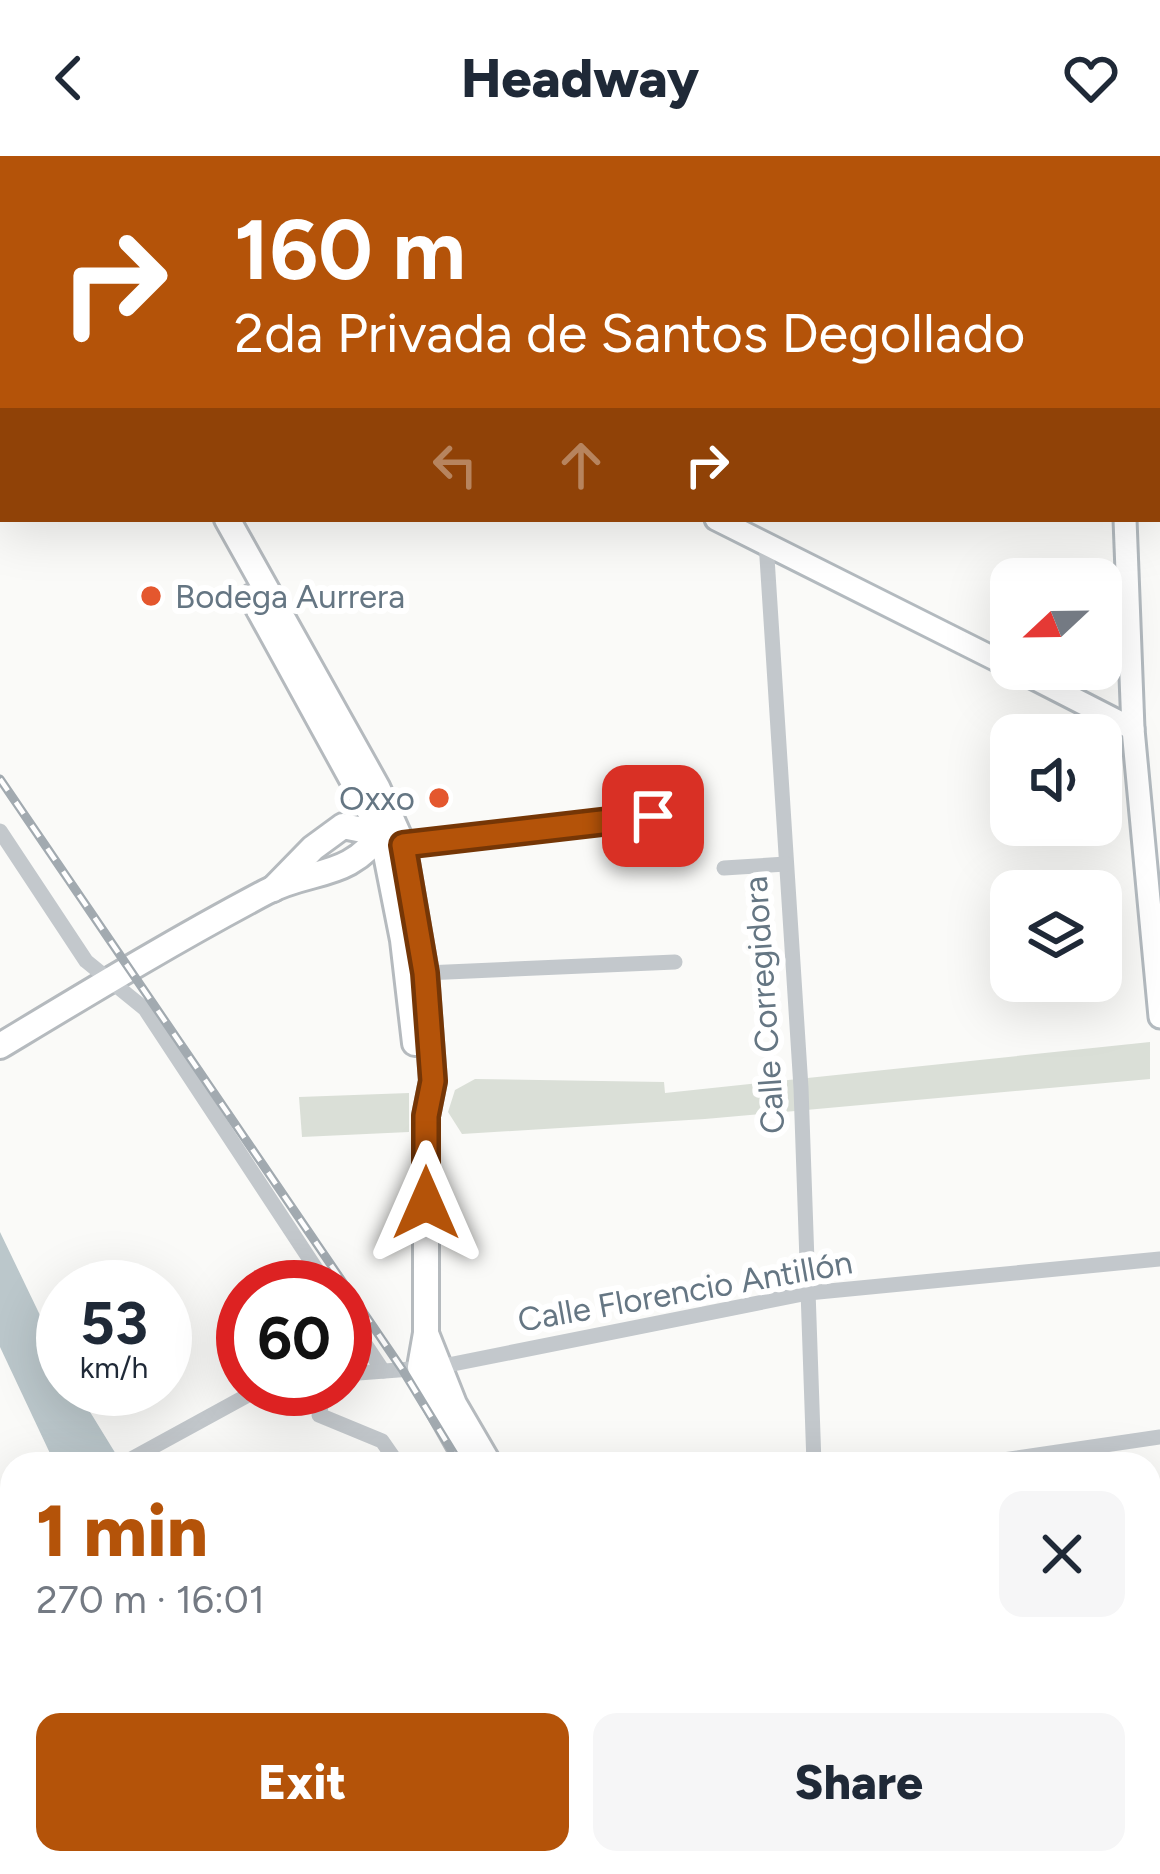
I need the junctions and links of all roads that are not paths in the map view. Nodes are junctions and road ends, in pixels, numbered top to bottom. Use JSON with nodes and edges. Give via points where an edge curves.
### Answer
{"nodes":[{"id":1,"x":211,"y":522,"type":"edge"},
{"id":2,"x":229,"y":522,"type":"edge"},
{"id":3,"x":723,"y":522,"type":"edge"},
{"id":4,"x":1125,"y":522,"type":"edge"},
{"id":5,"x":766,"y":542,"type":"junction"},
{"id":6,"x":990,"y":656,"type":"edge"},
{"id":7,"x":1056,"y":690,"type":"edge"},
{"id":8,"x":1133,"y":729,"type":"junction"},
{"id":9,"x":358,"y":790,"type":"junction"},
{"id":10,"x":653,"y":816,"type":"dead end"},
{"id":11,"x":344,"y":826,"type":"junction"},
{"id":12,"x":0,"y":831,"type":"edge"},
{"id":13,"x":394,"y":834,"type":"junction"},
{"id":14,"x":786,"y":864,"type":"junction"},
{"id":15,"x":724,"y":868,"type":"dead end"},
{"id":16,"x":331,"y":873,"type":"junction"},
{"id":17,"x":273,"y":889,"type":"junction"},
{"id":18,"x":394,"y":889,"type":"junction"},
{"id":19,"x":675,"y":962,"type":"dead end"},
{"id":20,"x":425,"y":973,"type":"junction"},
{"id":21,"x":112,"y":979,"type":"junction"},
{"id":22,"x":1160,"y":1017,"type":"edge"},
{"id":23,"x":0,"y":1046,"type":"edge"},
{"id":24,"x":426,"y":1116,"type":"junction"},
{"id":25,"x":1160,"y":1259,"type":"edge"},
{"id":26,"x":310,"y":1260,"type":"edge"},
{"id":27,"x":808,"y":1294,"type":"junction"},
{"id":28,"x":372,"y":1356,"type":"edge"},
{"id":29,"x":429,"y":1367,"type":"junction"},
{"id":30,"x":382,"y":1371,"type":"junction"},
{"id":31,"x":372,"y":1372,"type":"edge"},
{"id":32,"x":216,"y":1413,"type":"edge"},
{"id":33,"x":321,"y":1416,"type":"edge"},
{"id":34,"x":1160,"y":1437,"type":"edge"},
{"id":35,"x":144,"y":1452,"type":"edge"},
{"id":36,"x":390,"y":1452,"type":"edge"},
{"id":37,"x":463,"y":1452,"type":"edge"},
{"id":38,"x":481,"y":1452,"type":"edge"},
{"id":39,"x":814,"y":1452,"type":"edge"},
{"id":40,"x":1058,"y":1452,"type":"edge"}],
"edges":[{"from":1,"to":9,"type":"main road"},
{"from":2,"to":13,"type":"main road"},
{"from":3,"to":5,"type":"street"},
{"from":4,"to":8,"type":"street"},
{"from":5,"to":6,"type":"street"},
{"from":5,"to":14,"type":"street","name":"Calle Corregidora"},
{"from":7,"to":8,"type":"street"},
{"from":8,"to":22,"type":"street"},
{"from":9,"to":11,"type":"main road"},
{"from":9,"to":13,"type":"main road"},
{"from":10,"to":13,"type":"street"},
{"from":11,"to":13,"type":"main road"},
{"from":11,"to":17,"type":"main road"},
{"from":12,"to":21,"type":"street","via":[[86,961]]},
{"from":13,"to":16,"type":"main road"},
{"from":13,"to":18,"type":"main road"},
{"from":13,"to":20,"type":"main road"},
{"from":14,"to":15,"type":"street"},
{"from":14,"to":27,"type":"street","name":"Calle Corregidora"},
{"from":16,"to":17,"type":"main road"},
{"from":16,"to":18,"type":"main road","via":[[364,873]]},
{"from":17,"to":21,"type":"main road"},
{"from":18,"to":24,"type":"main road"},
{"from":19,"to":20,"type":"street"},
{"from":20,"to":24,"type":"main road","via":[[433,1081]]},
{"from":21,"to":23,"type":"main road"},
{"from":21,"to":26,"type":"street","via":[[145,1009]]},
{"from":24,"to":29,"type":"main road"},
{"from":25,"to":27,"type":"street","name":"Calle Florencio Antillón"},
{"from":27,"to":29,"type":"street","name":"Calle Florencio Antillón"},
{"from":27,"to":39,"type":"street","name":"Calle Corregidora"},
{"from":28,"to":30,"type":"street"},
{"from":29,"to":30,"type":"street","name":"Calle Florencio Antillón"},
{"from":29,"to":37,"type":"main road","via":[[427,1390]]},
{"from":29,"to":38,"type":"main road"},
{"from":30,"to":31,"type":"street","name":"Calle Florencio Antillón"},
{"from":32,"to":35,"type":"street"},
{"from":33,"to":36,"type":"street","via":[[382,1441]]},
{"from":34,"to":40,"type":"street"}]}
